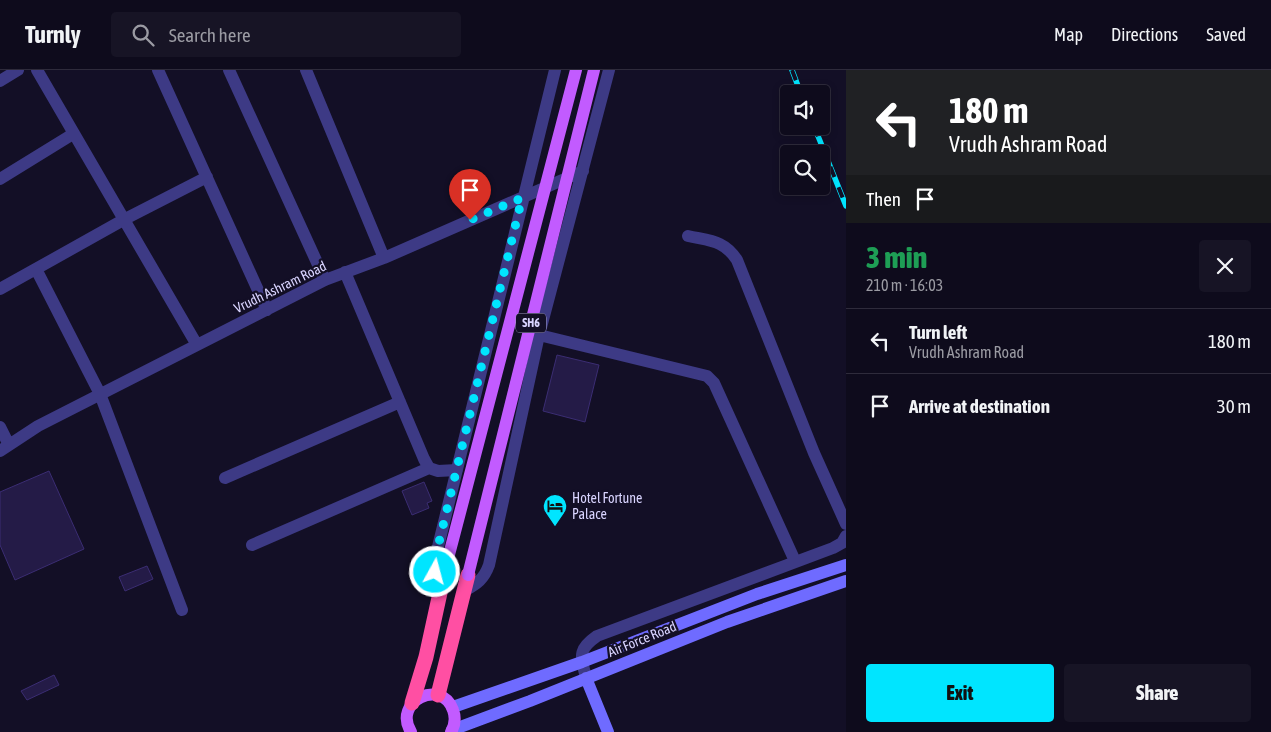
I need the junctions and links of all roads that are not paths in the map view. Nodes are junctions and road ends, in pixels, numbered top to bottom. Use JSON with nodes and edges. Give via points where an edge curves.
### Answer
{"nodes":[{"id":1,"x":18,"y":70,"type":"edge"},
{"id":2,"x":37,"y":70,"type":"edge"},
{"id":3,"x":158,"y":70,"type":"edge"},
{"id":4,"x":229,"y":70,"type":"edge"},
{"id":5,"x":306,"y":70,"type":"edge"},
{"id":6,"x":555,"y":70,"type":"edge"},
{"id":7,"x":576,"y":70,"type":"edge"},
{"id":8,"x":594,"y":70,"type":"edge"},
{"id":9,"x":609,"y":70,"type":"edge"},
{"id":10,"x":0,"y":81,"type":"edge"},
{"id":11,"x":73,"y":134,"type":"junction"},
{"id":12,"x":583,"y":171,"type":"junction"},
{"id":13,"x":206,"y":177,"type":"junction"},
{"id":14,"x":0,"y":178,"type":"edge"},
{"id":15,"x":522,"y":198,"type":"junction"},
{"id":16,"x":125,"y":219,"type":"junction"},
{"id":17,"x":688,"y":236,"type":"dead end"},
{"id":18,"x":384,"y":258,"type":"junction"},
{"id":19,"x":36,"y":269,"type":"junction"},
{"id":20,"x":345,"y":272,"type":"junction"},
{"id":21,"x":325,"y":280,"type":"junction"},
{"id":22,"x":0,"y":289,"type":"edge"},
{"id":23,"x":267,"y":310,"type":"junction"},
{"id":24,"x":539,"y":335,"type":"junction"},
{"id":25,"x":197,"y":345,"type":"junction"},
{"id":26,"x":100,"y":394,"type":"junction"},
{"id":27,"x":400,"y":402,"type":"junction"},
{"id":28,"x":0,"y":427,"type":"edge"},
{"id":29,"x":5,"y":448,"type":"edge"},
{"id":30,"x":429,"y":468,"type":"junction"},
{"id":31,"x":457,"y":470,"type":"junction"},
{"id":32,"x":225,"y":478,"type":"dead end"},
{"id":33,"x":846,"y":524,"type":"edge"},
{"id":34,"x":846,"y":536,"type":"edge"},
{"id":35,"x":252,"y":545,"type":"dead end"},
{"id":36,"x":795,"y":561,"type":"junction"},
{"id":37,"x":846,"y":565,"type":"edge"},
{"id":38,"x":445,"y":570,"type":"joint"},
{"id":39,"x":468,"y":575,"type":"joint"},
{"id":40,"x":846,"y":581,"type":"edge"},
{"id":41,"x":441,"y":588,"type":"junction"},
{"id":42,"x":464,"y":590,"type":"junction"},
{"id":43,"x":182,"y":610,"type":"dead end"},
{"id":44,"x":582,"y":662,"type":"junction"},
{"id":45,"x":586,"y":678,"type":"junction"},
{"id":46,"x":438,"y":695,"type":"junction"},
{"id":47,"x":412,"y":703,"type":"junction"},
{"id":48,"x":453,"y":707,"type":"junction"},
{"id":49,"x":409,"y":731,"type":"edge"},
{"id":50,"x":451,"y":731,"type":"edge"},
{"id":51,"x":608,"y":732,"type":"edge"}],
"edges":[{"from":1,"to":10,"type":"street"},
{"from":2,"to":11,"type":"street"},
{"from":3,"to":13,"type":"street"},
{"from":4,"to":21,"type":"street"},
{"from":5,"to":18,"type":"street"},
{"from":6,"to":15,"type":"street"},
{"from":7,"to":38,"type":"main road","number":"SH6","bridge":true},
{"from":8,"to":39,"type":"main road","number":"SH6","bridge":true},
{"from":9,"to":12,"type":"street"},
{"from":11,"to":14,"type":"street"},
{"from":11,"to":16,"type":"street"},
{"from":12,"to":15,"type":"street","name":"Vrudh Ashram Road"},
{"from":12,"to":24,"type":"street"},
{"from":13,"to":16,"type":"street"},
{"from":13,"to":23,"type":"street"},
{"from":15,"to":18,"type":"street","name":"Vrudh Ashram Road"},
{"from":15,"to":31,"type":"street"},
{"from":16,"to":19,"type":"street"},
{"from":16,"to":25,"type":"street"},
{"from":17,"to":33,"type":"street","via":[[722,244],[737,260],[810,444]]},
{"from":18,"to":20,"type":"street","name":"Vrudh Ashram Road"},
{"from":19,"to":22,"type":"street"},
{"from":19,"to":26,"type":"street"},
{"from":20,"to":21,"type":"street","name":"Vrudh Ashram Road"},
{"from":20,"to":27,"type":"street"},
{"from":21,"to":23,"type":"street","name":"Vrudh Ashram Road"},
{"from":23,"to":25,"type":"street","name":"Vrudh Ashram Road"},
{"from":24,"to":36,"type":"street","via":[[707,376],[714,383]]},
{"from":24,"to":42,"type":"street","via":[[489,565],[480,582]]},
{"from":25,"to":26,"type":"street","name":"Vrudh Ashram Road"},
{"from":26,"to":29,"type":"street","name":"Vrudh Ashram Road","via":[[38,426]]},
{"from":26,"to":43,"type":"street"},
{"from":27,"to":30,"type":"street"},
{"from":27,"to":32,"type":"street"},
{"from":28,"to":29,"type":"street"},
{"from":30,"to":31,"type":"street"},
{"from":30,"to":35,"type":"street"},
{"from":31,"to":41,"type":"street","via":[[435,559],[435,572]]},
{"from":34,"to":36,"type":"street","via":[[833,548]]},
{"from":36,"to":44,"type":"street","via":[[597,636],[585,644],[580,654]]},
{"from":37,"to":44,"type":"street","name":"Air Force Road","via":[[757,594]]},
{"from":38,"to":41,"type":"highway","number":"SH6"},
{"from":39,"to":42,"type":"highway","number":"SH6"},
{"from":40,"to":45,"type":"street","name":"Air Force Road","via":[[727,622]]},
{"from":41,"to":47,"type":"highway","number":"SH6"},
{"from":42,"to":46,"type":"highway","number":"SH6"},
{"from":44,"to":45,"type":"street"},
{"from":44,"to":48,"type":"street","name":"Air Force Road"},
{"from":45,"to":50,"type":"street","name":"Air Force Road"},
{"from":45,"to":51,"type":"street"},
{"from":46,"to":47,"type":"main road","via":[[429,694]]},
{"from":46,"to":48,"type":"main road"},
{"from":47,"to":49,"type":"main road","number":"SH6","via":[[408,711]]},
{"from":48,"to":50,"type":"main road","via":[[455,716]]}]}
